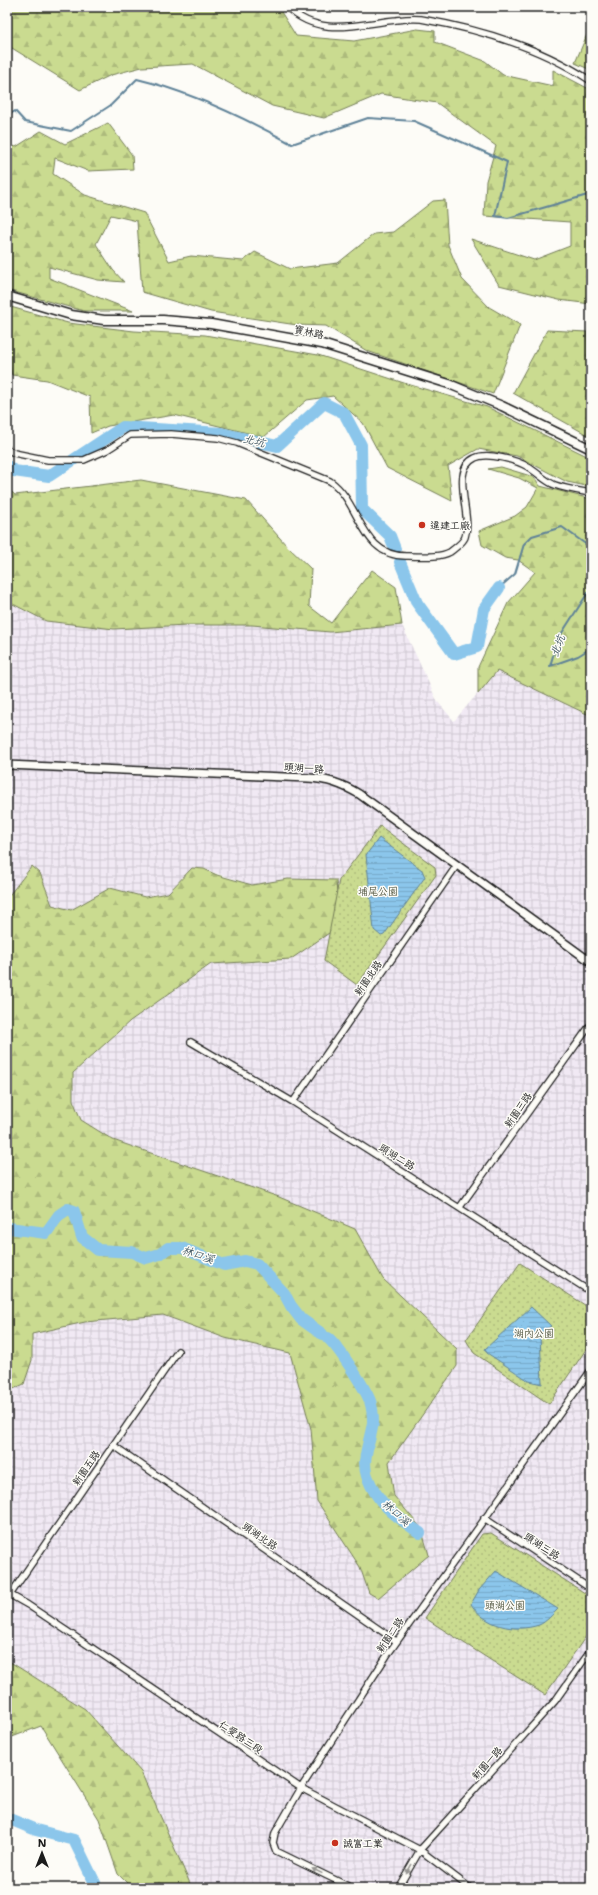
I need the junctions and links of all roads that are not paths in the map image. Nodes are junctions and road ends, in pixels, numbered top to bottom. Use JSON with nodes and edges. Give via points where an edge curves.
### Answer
{"nodes":[{"id":1,"x":287,"y":7,"type":"edge"},
{"id":2,"x":591,"y":81,"type":"edge"},
{"id":3,"x":7,"y":296,"type":"edge"},
{"id":4,"x":7,"y":449,"type":"edge"},
{"id":5,"x":591,"y":449,"type":"edge"},
{"id":6,"x":591,"y":493,"type":"edge"},
{"id":7,"x":7,"y":765,"type":"edge"},
{"id":8,"x":457,"y":865,"type":"junction"},
{"id":9,"x":591,"y":962,"type":"edge"},
{"id":10,"x":591,"y":1024,"type":"edge"},
{"id":11,"x":191,"y":1042,"type":"dead end"},
{"id":12,"x":293,"y":1102,"type":"junction"},
{"id":13,"x":460,"y":1207,"type":"junction"},
{"id":14,"x":591,"y":1292,"type":"edge"},
{"id":15,"x":178,"y":1351,"type":"dead end"},
{"id":16,"x":591,"y":1370,"type":"edge"},
{"id":17,"x":113,"y":1445,"type":"junction"},
{"id":18,"x":484,"y":1518,"type":"junction"},
{"id":19,"x":591,"y":1588,"type":"edge"},
{"id":20,"x":8,"y":1594,"type":"edge"},
{"id":21,"x":396,"y":1641,"type":"junction"},
{"id":22,"x":591,"y":1650,"type":"edge"},
{"id":23,"x":301,"y":1788,"type":"junction"},
{"id":24,"x":420,"y":1850,"type":"junction"},
{"id":25,"x":352,"y":1888,"type":"edge"},
{"id":26,"x":398,"y":1888,"type":"edge"},
{"id":27,"x":470,"y":1888,"type":"edge"}],
"edges":[{"from":1,"to":2,"type":"street","via":[[308,23],[330,27],[419,19],[476,32],[550,56]]},
{"from":3,"to":5,"type":"main road","name":"寶林路","via":[[71,315],[104,320],[163,320],[211,324],[322,344],[449,384],[502,406]]},
{"from":4,"to":6,"type":"street","via":[[14,453],[48,460],[84,460],[107,450],[130,435],[171,434],[218,438],[330,481],[340,488],[369,540],[400,557],[433,556],[449,552],[465,538],[467,523],[462,477],[466,465],[476,457],[491,455],[526,466],[555,485]]},
{"from":7,"to":8,"type":"street","name":"頭湖一路","via":[[325,779],[359,794]]},
{"from":8,"to":9,"type":"street","name":"頭湖一路"},
{"from":8,"to":12,"type":"street","name":"新園北路"},
{"from":10,"to":13,"type":"street","name":"新園三路"},
{"from":11,"to":12,"type":"street","name":"頭湖二路"},
{"from":12,"to":13,"type":"street","name":"頭湖二路"},
{"from":13,"to":14,"type":"street","name":"頭湖二路"},
{"from":15,"to":17,"type":"street","name":"新園五路"},
{"from":16,"to":18,"type":"street","name":"新園二路"},
{"from":17,"to":20,"type":"street","name":"新園五路"},
{"from":17,"to":21,"type":"street","name":"頭湖北路"},
{"from":18,"to":19,"type":"street","name":"頭湖三路"},
{"from":18,"to":21,"type":"street","name":"新園二路"},
{"from":20,"to":23,"type":"street","name":"仁愛路三段"},
{"from":21,"to":23,"type":"street","name":"新園二路"},
{"from":22,"to":24,"type":"street","name":"新園一路","via":[[555,1701]]},
{"from":23,"to":24,"type":"street","name":"仁愛路三段"},
{"from":25,"to":23,"type":"street","name":"新園二路","one_way":true,"via":[[276,1851],[273,1843],[275,1833]]},
{"from":24,"to":26,"type":"street","name":"新園一路","one_way":true},
{"from":24,"to":27,"type":"street","name":"仁愛路三段"}]}
